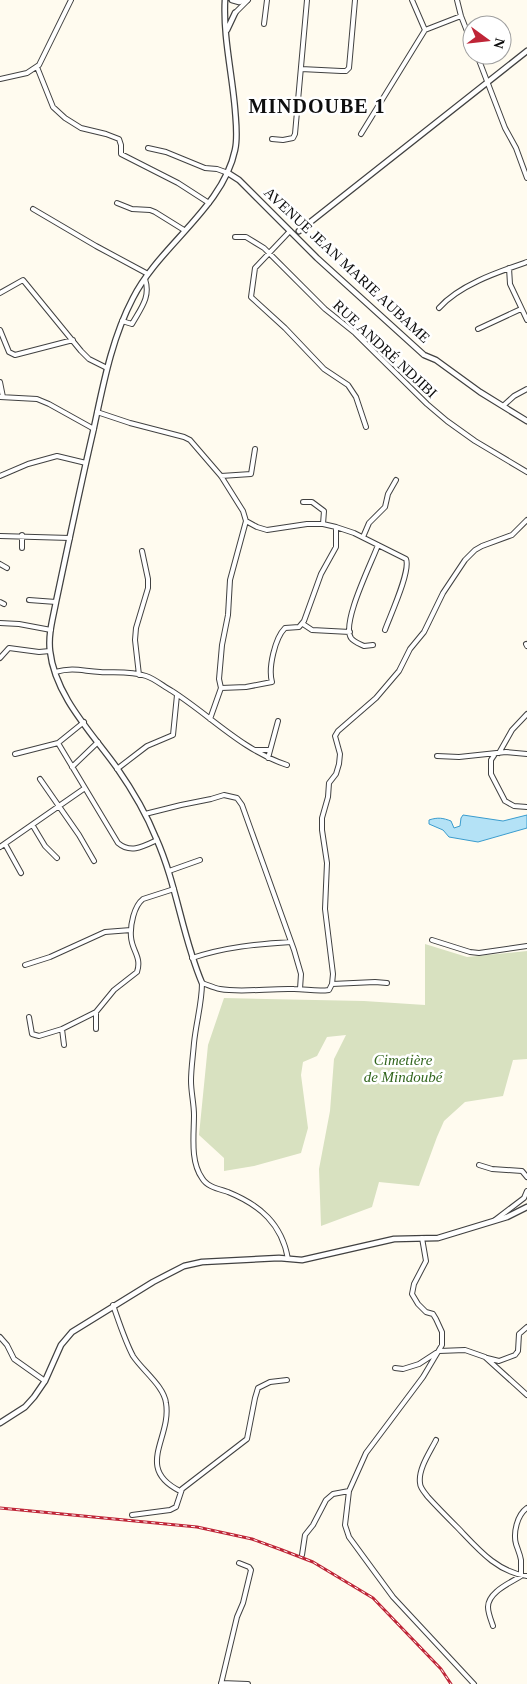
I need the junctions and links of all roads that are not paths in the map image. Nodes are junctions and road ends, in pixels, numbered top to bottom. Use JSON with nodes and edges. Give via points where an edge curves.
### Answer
{"nodes":[{"id":1,"x":71,"y":0,"type":"edge"},
{"id":2,"x":225,"y":0,"type":"edge"},
{"id":3,"x":232,"y":0,"type":"edge"},
{"id":4,"x":247,"y":0,"type":"edge"},
{"id":5,"x":267,"y":0,"type":"edge"},
{"id":6,"x":307,"y":0,"type":"edge"},
{"id":7,"x":355,"y":0,"type":"edge"},
{"id":8,"x":412,"y":0,"type":"edge"},
{"id":9,"x":457,"y":0,"type":"edge"},
{"id":10,"x":225,"y":12,"type":"junction"},
{"id":11,"x":236,"y":13,"type":"junction"},
{"id":12,"x":461,"y":16,"type":"joint"},
{"id":13,"x":264,"y":24,"type":"dead end"},
{"id":14,"x":425,"y":30,"type":"junction"},
{"id":15,"x":226,"y":34,"type":"junction"},
{"id":16,"x":527,"y":51,"type":"edge"},
{"id":17,"x":480,"y":65,"type":"edge"},
{"id":18,"x":37,"y":67,"type":"junction"},
{"id":19,"x":301,"y":68,"type":"junction"},
{"id":20,"x":0,"y":79,"type":"edge"},
{"id":21,"x":488,"y":83,"type":"junction"},
{"id":22,"x":361,"y":134,"type":"dead end"},
{"id":23,"x":272,"y":139,"type":"dead end"},
{"id":24,"x":148,"y":148,"type":"dead end"},
{"id":25,"x":228,"y":173,"type":"junction"},
{"id":26,"x":526,"y":174,"type":"edge"},
{"id":27,"x":117,"y":203,"type":"dead end"},
{"id":28,"x":209,"y":203,"type":"junction"},
{"id":29,"x":33,"y":209,"type":"dead end"},
{"id":30,"x":184,"y":230,"type":"junction"},
{"id":31,"x":290,"y":231,"type":"junction"},
{"id":32,"x":299,"y":231,"type":"junction"},
{"id":33,"x":235,"y":237,"type":"dead end"},
{"id":34,"x":298,"y":240,"type":"junction"},
{"id":35,"x":267,"y":254,"type":"junction"},
{"id":36,"x":527,"y":262,"type":"edge"},
{"id":37,"x":509,"y":268,"type":"junction"},
{"id":38,"x":146,"y":276,"type":"junction"},
{"id":39,"x":0,"y":293,"type":"edge"},
{"id":40,"x":439,"y":308,"type":"dead end"},
{"id":41,"x":521,"y":309,"type":"junction"},
{"id":42,"x":527,"y":320,"type":"edge"},
{"id":43,"x":122,"y":321,"type":"junction"},
{"id":44,"x":478,"y":328,"type":"dead end"},
{"id":45,"x":0,"y":330,"type":"edge"},
{"id":46,"x":73,"y":340,"type":"junction"},
{"id":47,"x":107,"y":368,"type":"junction"},
{"id":48,"x":0,"y":382,"type":"edge"},
{"id":49,"x":527,"y":389,"type":"edge"},
{"id":50,"x":2,"y":397,"type":"edge"},
{"id":51,"x":503,"y":406,"type":"junction"},
{"id":52,"x":97,"y":412,"type":"junction"},
{"id":53,"x":527,"y":421,"type":"edge"},
{"id":54,"x":366,"y":427,"type":"dead end"},
{"id":55,"x":94,"y":429,"type":"junction"},
{"id":56,"x":255,"y":449,"type":"dead end"},
{"id":57,"x":86,"y":463,"type":"junction"},
{"id":58,"x":527,"y":472,"type":"edge"},
{"id":59,"x":0,"y":476,"type":"edge"},
{"id":60,"x":221,"y":476,"type":"junction"},
{"id":61,"x":396,"y":480,"type":"dead end"},
{"id":62,"x":303,"y":502,"type":"dead end"},
{"id":63,"x":527,"y":520,"type":"edge"},
{"id":64,"x":246,"y":521,"type":"junction"},
{"id":65,"x":324,"y":524,"type":"junction"},
{"id":66,"x":336,"y":527,"type":"junction"},
{"id":67,"x":22,"y":535,"type":"junction"},
{"id":68,"x":0,"y":536,"type":"edge"},
{"id":69,"x":363,"y":537,"type":"junction"},
{"id":70,"x":70,"y":538,"type":"junction"},
{"id":71,"x":378,"y":545,"type":"junction"},
{"id":72,"x":22,"y":548,"type":"dead end"},
{"id":73,"x":142,"y":551,"type":"dead end"},
{"id":74,"x":0,"y":564,"type":"edge"},
{"id":75,"x":7,"y":568,"type":"dead end"},
{"id":76,"x":29,"y":600,"type":"dead end"},
{"id":77,"x":56,"y":602,"type":"junction"},
{"id":78,"x":0,"y":623,"type":"edge"},
{"id":79,"x":302,"y":624,"type":"junction"},
{"id":80,"x":50,"y":630,"type":"junction"},
{"id":81,"x":385,"y":630,"type":"dead end"},
{"id":82,"x":350,"y":632,"type":"junction"},
{"id":83,"x":373,"y":645,"type":"dead end"},
{"id":84,"x":50,"y":651,"type":"junction"},
{"id":85,"x":0,"y":658,"type":"edge"},
{"id":86,"x":55,"y":672,"type":"junction"},
{"id":87,"x":139,"y":675,"type":"junction"},
{"id":88,"x":221,"y":688,"type":"junction"},
{"id":89,"x":177,"y":694,"type":"junction"},
{"id":90,"x":527,"y":714,"type":"edge"},
{"id":91,"x":210,"y":720,"type":"junction"},
{"id":92,"x":84,"y":722,"type":"junction"},
{"id":93,"x":278,"y":722,"type":"dead end"},
{"id":94,"x":98,"y":742,"type":"junction"},
{"id":95,"x":58,"y":743,"type":"junction"},
{"id":96,"x":254,"y":750,"type":"junction"},
{"id":97,"x":270,"y":750,"type":"junction"},
{"id":98,"x":15,"y":754,"type":"dead end"},
{"id":99,"x":497,"y":754,"type":"junction"},
{"id":100,"x":527,"y":754,"type":"edge"},
{"id":101,"x":437,"y":756,"type":"dead end"},
{"id":102,"x":268,"y":758,"type":"junction"},
{"id":103,"x":287,"y":765,"type":"dead end"},
{"id":104,"x":72,"y":767,"type":"junction"},
{"id":105,"x":117,"y":769,"type":"junction"},
{"id":106,"x":40,"y":779,"type":"dead end"},
{"id":107,"x":85,"y":788,"type":"junction"},
{"id":108,"x":60,"y":806,"type":"junction"},
{"id":109,"x":527,"y":806,"type":"edge"},
{"id":110,"x":145,"y":814,"type":"junction"},
{"id":111,"x":33,"y":826,"type":"junction"},
{"id":112,"x":157,"y":840,"type":"junction"},
{"id":113,"x":5,"y":844,"type":"junction"},
{"id":114,"x":0,"y":847,"type":"edge"},
{"id":115,"x":57,"y":858,"type":"dead end"},
{"id":116,"x":200,"y":860,"type":"dead end"},
{"id":117,"x":94,"y":861,"type":"dead end"},
{"id":118,"x":169,"y":871,"type":"junction"},
{"id":119,"x":21,"y":873,"type":"dead end"},
{"id":120,"x":174,"y":889,"type":"junction"},
{"id":121,"x":131,"y":930,"type":"junction"},
{"id":122,"x":432,"y":940,"type":"dead end"},
{"id":123,"x":291,"y":942,"type":"junction"},
{"id":124,"x":527,"y":946,"type":"edge"},
{"id":125,"x":192,"y":958,"type":"junction"},
{"id":126,"x":25,"y":965,"type":"dead end"},
{"id":127,"x":202,"y":983,"type":"junction"},
{"id":128,"x":387,"y":983,"type":"dead end"},
{"id":129,"x":332,"y":984,"type":"junction"},
{"id":130,"x":300,"y":989,"type":"junction"},
{"id":131,"x":96,"y":1012,"type":"junction"},
{"id":132,"x":29,"y":1017,"type":"dead end"},
{"id":133,"x":62,"y":1029,"type":"junction"},
{"id":134,"x":96,"y":1030,"type":"dead end"},
{"id":135,"x":64,"y":1044,"type":"dead end"},
{"id":136,"x":479,"y":1165,"type":"dead end"},
{"id":137,"x":527,"y":1177,"type":"edge"},
{"id":138,"x":527,"y":1191,"type":"edge"},
{"id":139,"x":527,"y":1207,"type":"edge"},
{"id":140,"x":493,"y":1222,"type":"junction"},
{"id":141,"x":422,"y":1238,"type":"junction"},
{"id":142,"x":288,"y":1259,"type":"junction"},
{"id":143,"x":113,"y":1306,"type":"junction"},
{"id":144,"x":527,"y":1327,"type":"edge"},
{"id":145,"x":0,"y":1337,"type":"edge"},
{"id":146,"x":439,"y":1351,"type":"junction"},
{"id":147,"x":485,"y":1357,"type":"junction"},
{"id":148,"x":395,"y":1368,"type":"dead end"},
{"id":149,"x":287,"y":1380,"type":"dead end"},
{"id":150,"x":45,"y":1381,"type":"junction"},
{"id":151,"x":527,"y":1395,"type":"edge"},
{"id":152,"x":0,"y":1423,"type":"edge"},
{"id":153,"x":436,"y":1440,"type":"dead end"},
{"id":154,"x":180,"y":1491,"type":"junction"},
{"id":155,"x":349,"y":1491,"type":"junction"},
{"id":156,"x":527,"y":1508,"type":"edge"},
{"id":157,"x":132,"y":1515,"type":"dead end"},
{"id":158,"x":302,"y":1555,"type":"dead end"},
{"id":159,"x":239,"y":1563,"type":"dead end"},
{"id":160,"x":521,"y":1576,"type":"junction"},
{"id":161,"x":527,"y":1576,"type":"edge"},
{"id":162,"x":493,"y":1626,"type":"dead end"},
{"id":163,"x":221,"y":1683,"type":"edge"},
{"id":164,"x":248,"y":1684,"type":"edge"},
{"id":165,"x":474,"y":1684,"type":"edge"}],
"edges":[{"from":1,"to":18,"type":"street"},
{"from":2,"to":10,"type":"street"},
{"from":3,"to":4,"type":"street"},
{"from":4,"to":11,"type":"street"},
{"from":5,"to":13,"type":"street"},
{"from":6,"to":19,"type":"street"},
{"from":7,"to":19,"type":"street","via":[[349,68],[346,71]]},
{"from":8,"to":14,"type":"street"},
{"from":9,"to":12,"type":"street"},
{"from":10,"to":11,"type":"street"},
{"from":10,"to":15,"type":"street"},
{"from":11,"to":15,"type":"street"},
{"from":12,"to":14,"type":"street"},
{"from":14,"to":22,"type":"street"},
{"from":15,"to":25,"type":"street","via":[[237,129],[236,149]]},
{"from":16,"to":21,"type":"street"},
{"from":17,"to":21,"type":"street"},
{"from":18,"to":20,"type":"street","via":[[18,76]]},
{"from":18,"to":28,"type":"street","via":[[53,107],[64,118],[80,128],[114,137],[120,142],[121,154]]},
{"from":19,"to":23,"type":"street","via":[[293,138]]},
{"from":21,"to":26,"type":"street"},
{"from":21,"to":32,"type":"street"},
{"from":24,"to":25,"type":"street"},
{"from":25,"to":28,"type":"street"},
{"from":25,"to":31,"type":"street","name":"AVENUE JEAN MARIE AUBAME"},
{"from":27,"to":30,"type":"street","via":[[155,212]]},
{"from":28,"to":30,"type":"street"},
{"from":29,"to":38,"type":"street"},
{"from":30,"to":38,"type":"street"},
{"from":31,"to":32,"type":"street"},
{"from":31,"to":34,"type":"street","name":"AVENUE JEAN MARIE AUBAME"},
{"from":31,"to":35,"type":"street"},
{"from":32,"to":34,"type":"street"},
{"from":33,"to":35,"type":"street","name":"RUE ANDRÉ NDJIBI","via":[[251,239]]},
{"from":34,"to":51,"type":"street","name":"AVENUE JEAN MARIE AUBAME","via":[[424,355]]},
{"from":35,"to":54,"type":"street","via":[[254,271],[251,297],[324,369],[348,385],[356,397]]},
{"from":35,"to":58,"type":"street","name":"RUE ANDRÉ NDJIBI","via":[[447,421]]},
{"from":36,"to":37,"type":"street"},
{"from":37,"to":40,"type":"street","via":[[452,294]]},
{"from":37,"to":41,"type":"street","via":[[510,284]]},
{"from":38,"to":43,"type":"street"},
{"from":38,"to":43,"type":"street","via":[[148,292],[139,312],[132,324]]},
{"from":39,"to":46,"type":"street","via":[[23,280]]},
{"from":41,"to":42,"type":"street"},
{"from":41,"to":44,"type":"street"},
{"from":43,"to":47,"type":"street"},
{"from":45,"to":46,"type":"street","via":[[9,352],[15,355]]},
{"from":46,"to":47,"type":"street","via":[[89,359]]},
{"from":47,"to":52,"type":"street"},
{"from":48,"to":50,"type":"street"},
{"from":49,"to":51,"type":"street"},
{"from":50,"to":55,"type":"street","via":[[37,399]]},
{"from":51,"to":53,"type":"street","name":"AVENUE JEAN MARIE AUBAME"},
{"from":52,"to":55,"type":"street"},
{"from":52,"to":60,"type":"street","via":[[184,436]]},
{"from":55,"to":57,"type":"street"},
{"from":56,"to":60,"type":"street","via":[[251,474]]},
{"from":57,"to":59,"type":"street","via":[[57,456]]},
{"from":57,"to":70,"type":"street"},
{"from":60,"to":64,"type":"street","via":[[244,511]]},
{"from":61,"to":69,"type":"street","via":[[385,507],[369,523]]},
{"from":62,"to":65,"type":"street","via":[[312,502],[324,511]]},
{"from":63,"to":129,"type":"street","via":[[512,534],[482,546],[465,560],[399,671],[376,698],[335,736],[339,764],[329,783],[322,818]]},
{"from":64,"to":65,"type":"street","via":[[267,530]]},
{"from":64,"to":88,"type":"street","via":[[230,580],[220,662]]},
{"from":65,"to":66,"type":"street"},
{"from":66,"to":69,"type":"street"},
{"from":66,"to":79,"type":"street","via":[[336,547],[321,574]]},
{"from":67,"to":68,"type":"street"},
{"from":67,"to":70,"type":"street"},
{"from":67,"to":72,"type":"street"},
{"from":69,"to":71,"type":"street"},
{"from":70,"to":77,"type":"street"},
{"from":71,"to":81,"type":"street","via":[[408,563]]},
{"from":71,"to":82,"type":"street","via":[[354,606]]},
{"from":73,"to":87,"type":"street","via":[[148,588],[136,634]]},
{"from":74,"to":75,"type":"street"},
{"from":76,"to":77,"type":"street"},
{"from":77,"to":80,"type":"street"},
{"from":78,"to":80,"type":"street"},
{"from":79,"to":82,"type":"street","via":[[312,630]]},
{"from":79,"to":88,"type":"street","via":[[282,630],[270,668],[272,682]]},
{"from":80,"to":84,"type":"street"},
{"from":82,"to":83,"type":"street","via":[[353,640],[364,646]]},
{"from":84,"to":85,"type":"street","via":[[9,648]]},
{"from":84,"to":86,"type":"street"},
{"from":86,"to":87,"type":"street","via":[[74,668]]},
{"from":86,"to":92,"type":"street","via":[[64,694]]},
{"from":87,"to":89,"type":"street"},
{"from":88,"to":91,"type":"street"},
{"from":89,"to":91,"type":"street"},
{"from":89,"to":105,"type":"street","via":[[173,735],[147,746]]},
{"from":90,"to":99,"type":"street"},
{"from":91,"to":96,"type":"street"},
{"from":92,"to":94,"type":"street"},
{"from":92,"to":95,"type":"street"},
{"from":93,"to":97,"type":"street"},
{"from":94,"to":104,"type":"street"},
{"from":94,"to":105,"type":"street"},
{"from":95,"to":98,"type":"street"},
{"from":95,"to":104,"type":"street"},
{"from":96,"to":97,"type":"street"},
{"from":96,"to":102,"type":"street"},
{"from":97,"to":102,"type":"street"},
{"from":99,"to":100,"type":"street"},
{"from":99,"to":101,"type":"street","via":[[459,758]]},
{"from":99,"to":109,"type":"street","via":[[491,760],[491,774],[505,801],[514,806]]},
{"from":102,"to":103,"type":"street"},
{"from":104,"to":107,"type":"street"},
{"from":105,"to":110,"type":"street"},
{"from":106,"to":108,"type":"street"},
{"from":107,"to":108,"type":"street"},
{"from":107,"to":112,"type":"street","via":[[123,848],[135,849]]},
{"from":108,"to":111,"type":"street"},
{"from":108,"to":117,"type":"street"},
{"from":110,"to":112,"type":"street"},
{"from":110,"to":123,"type":"street","via":[[224,795],[237,798]]},
{"from":111,"to":113,"type":"street"},
{"from":111,"to":115,"type":"street"},
{"from":112,"to":118,"type":"street"},
{"from":113,"to":114,"type":"street"},
{"from":113,"to":119,"type":"street"},
{"from":116,"to":118,"type":"street"},
{"from":118,"to":120,"type":"street"},
{"from":120,"to":121,"type":"street","via":[[139,902]]},
{"from":120,"to":125,"type":"street"},
{"from":121,"to":126,"type":"street","via":[[105,932]]},
{"from":121,"to":131,"type":"street","via":[[139,959],[137,972],[114,990]]},
{"from":122,"to":124,"type":"street","via":[[480,953]]},
{"from":123,"to":125,"type":"street","via":[[218,950]]},
{"from":123,"to":130,"type":"street","via":[[301,974]]},
{"from":125,"to":127,"type":"street"},
{"from":127,"to":130,"type":"street","via":[[230,990]]},
{"from":127,"to":142,"type":"street","via":[[191,1082],[196,1165],[201,1178],[208,1184],[246,1200],[269,1217]]},
{"from":128,"to":129,"type":"street"},
{"from":129,"to":130,"type":"street","via":[[326,991]]},
{"from":131,"to":133,"type":"street"},
{"from":131,"to":134,"type":"street"},
{"from":132,"to":133,"type":"street","via":[[32,1034],[36,1036]]},
{"from":133,"to":135,"type":"street"},
{"from":136,"to":137,"type":"street","via":[[522,1171]]},
{"from":138,"to":140,"type":"street","via":[[524,1198]]},
{"from":139,"to":140,"type":"street"},
{"from":140,"to":141,"type":"street","via":[[438,1238]]},
{"from":141,"to":142,"type":"street","via":[[394,1239],[302,1260]]},
{"from":141,"to":146,"type":"street","via":[[426,1261],[412,1294],[441,1327],[443,1341]]},
{"from":142,"to":143,"type":"street","via":[[192,1263]]},
{"from":143,"to":150,"type":"street","via":[[72,1332]]},
{"from":143,"to":154,"type":"street","via":[[134,1357],[165,1396],[167,1415],[158,1449],[158,1466],[160,1477]]},
{"from":144,"to":147,"type":"street","via":[[519,1334],[515,1354],[499,1361]]},
{"from":145,"to":150,"type":"street","via":[[14,1360]]},
{"from":146,"to":147,"type":"street","via":[[466,1350]]},
{"from":146,"to":148,"type":"street","via":[[419,1364]]},
{"from":146,"to":155,"type":"street","via":[[366,1453]]},
{"from":147,"to":151,"type":"street"},
{"from":149,"to":154,"type":"street","via":[[270,1382],[258,1388],[247,1439]]},
{"from":150,"to":152,"type":"street","via":[[25,1407]]},
{"from":153,"to":160,"type":"street","via":[[423,1469],[420,1487],[482,1554],[507,1571]]},
{"from":154,"to":157,"type":"street","via":[[176,1507],[170,1510]]},
{"from":155,"to":158,"type":"street","via":[[333,1494],[323,1504],[306,1535]]},
{"from":155,"to":165,"type":"street","via":[[345,1525],[349,1537],[393,1597]]},
{"from":156,"to":160,"type":"street","via":[[516,1530]]},
{"from":159,"to":163,"type":"street","via":[[251,1570]]},
{"from":160,"to":161,"type":"street"},
{"from":160,"to":162,"type":"street","via":[[497,1591],[489,1601],[488,1612]]},
{"from":163,"to":164,"type":"street"}]}
